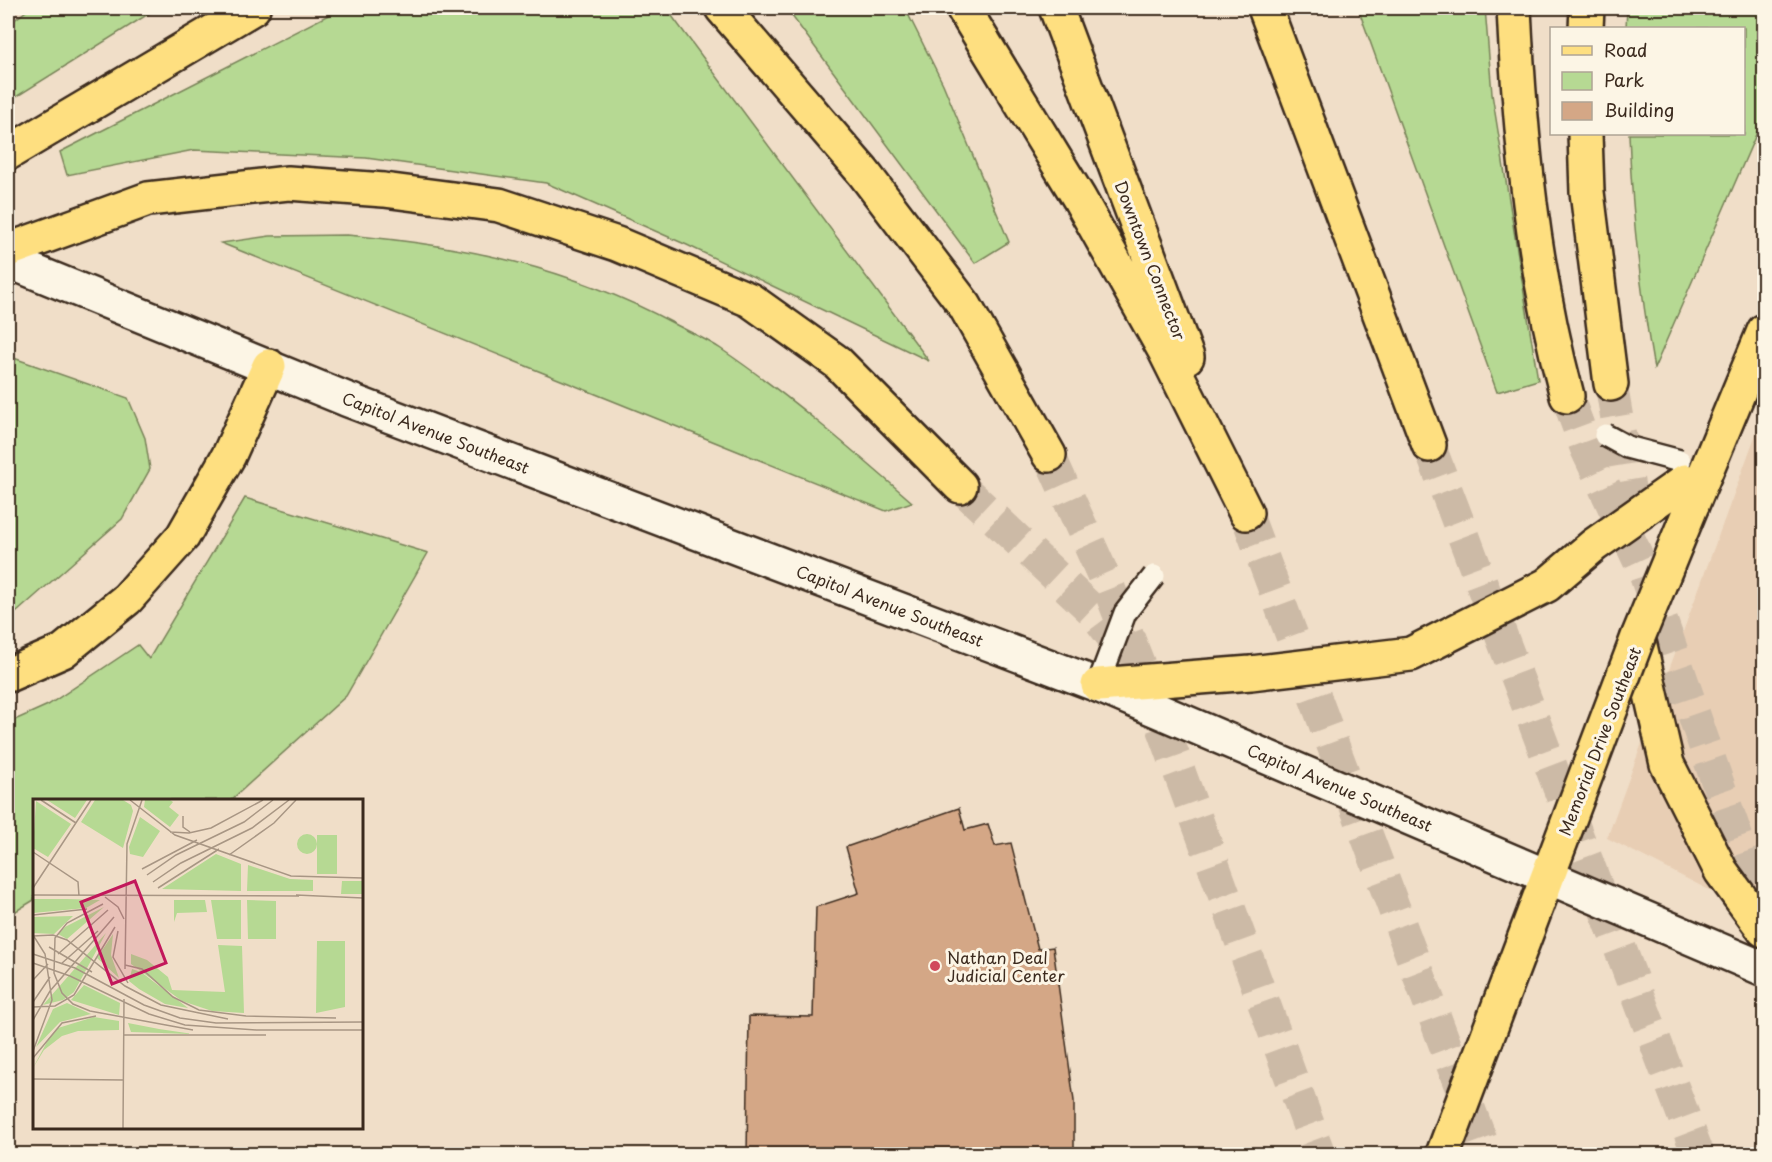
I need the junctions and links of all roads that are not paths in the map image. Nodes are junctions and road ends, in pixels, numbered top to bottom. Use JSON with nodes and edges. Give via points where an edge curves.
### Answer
{"nodes":[{"id":1,"x":253,"y":8,"type":"edge"},
{"id":2,"x":722,"y":8,"type":"edge"},
{"id":3,"x":963,"y":8,"type":"edge"},
{"id":4,"x":1056,"y":8,"type":"edge"},
{"id":5,"x":1265,"y":8,"type":"edge"},
{"id":6,"x":1514,"y":8,"type":"edge"},
{"id":7,"x":1587,"y":8,"type":"edge"},
{"id":8,"x":1586,"y":27,"type":"edge"},
{"id":9,"x":1585,"y":135,"type":"edge"},
{"id":10,"x":8,"y":153,"type":"edge"},
{"id":11,"x":8,"y":250,"type":"edge"},
{"id":12,"x":8,"y":261,"type":"edge"},
{"id":13,"x":1764,"y":331,"type":"edge"},
{"id":14,"x":269,"y":366,"type":"junction"},
{"id":15,"x":1611,"y":384,"type":"tunnel mouth"},
{"id":16,"x":1567,"y":396,"type":"tunnel mouth"},
{"id":17,"x":1605,"y":435,"type":"dead end"},
{"id":18,"x":1429,"y":445,"type":"tunnel mouth"},
{"id":19,"x":1049,"y":455,"type":"tunnel mouth"},
{"id":20,"x":1692,"y":478,"type":"junction"},
{"id":21,"x":960,"y":486,"type":"tunnel mouth"},
{"id":22,"x":1154,"y":576,"type":"dead end"},
{"id":23,"x":1638,"y":637,"type":"junction"},
{"id":24,"x":8,"y":675,"type":"edge"},
{"id":25,"x":1098,"y":685,"type":"junction"},
{"id":26,"x":1549,"y":876,"type":"junction"},
{"id":27,"x":1764,"y":930,"type":"edge"},
{"id":28,"x":1764,"y":969,"type":"edge"},
{"id":29,"x":1443,"y":1155,"type":"edge"}],
"edges":[{"from":1,"to":10,"type":"main road"},
{"from":2,"to":19,"type":"main road","via":[[863,172],[965,306]]},
{"from":3,"to":4,"type":"main road","name":"Downtown Connector","via":[[1165,351],[1246,513]]},
{"from":5,"to":18,"type":"main road"},
{"from":6,"to":16,"type":"main road","via":[[1529,207],[1548,324]]},
{"from":7,"to":8,"type":"main road"},
{"from":9,"to":15,"type":"main road","via":[[1587,192]]},
{"from":11,"to":21,"type":"main road","via":[[148,199],[288,183],[499,205],[617,244],[750,300],[837,362]]},
{"from":12,"to":14,"type":"main road","name":"Capitol Avenue Southeast"},
{"from":13,"to":20,"type":"main road","name":"Memorial Drive Southeast"},
{"from":14,"to":24,"type":"main road","via":[[230,455],[183,536],[127,599],[63,651]]},
{"from":14,"to":25,"type":"main road","name":"Capitol Avenue Southeast","via":[[346,399]]},
{"from":17,"to":20,"type":"lane","bridge":true},
{"from":20,"to":23,"type":"main road","name":"Memorial Drive Southeast","bridge":true},
{"from":20,"to":25,"type":"main road","bridge":true,"via":[[1594,545],[1547,585],[1411,654],[1251,673]]},
{"from":22,"to":25,"type":"lane","bridge":true,"via":[[1125,613]]},
{"from":23,"to":26,"type":"main road","name":"Memorial Drive Southeast","bridge":true},
{"from":23,"to":27,"type":"main road","via":[[1667,764],[1721,871]]},
{"from":25,"to":26,"type":"main road","name":"Capitol Avenue Southeast","bridge":true},
{"from":26,"to":28,"type":"main road","name":"Capitol Avenue Southeast","bridge":true},
{"from":26,"to":29,"type":"main road","name":"Memorial Drive Southeast","bridge":true}]}
